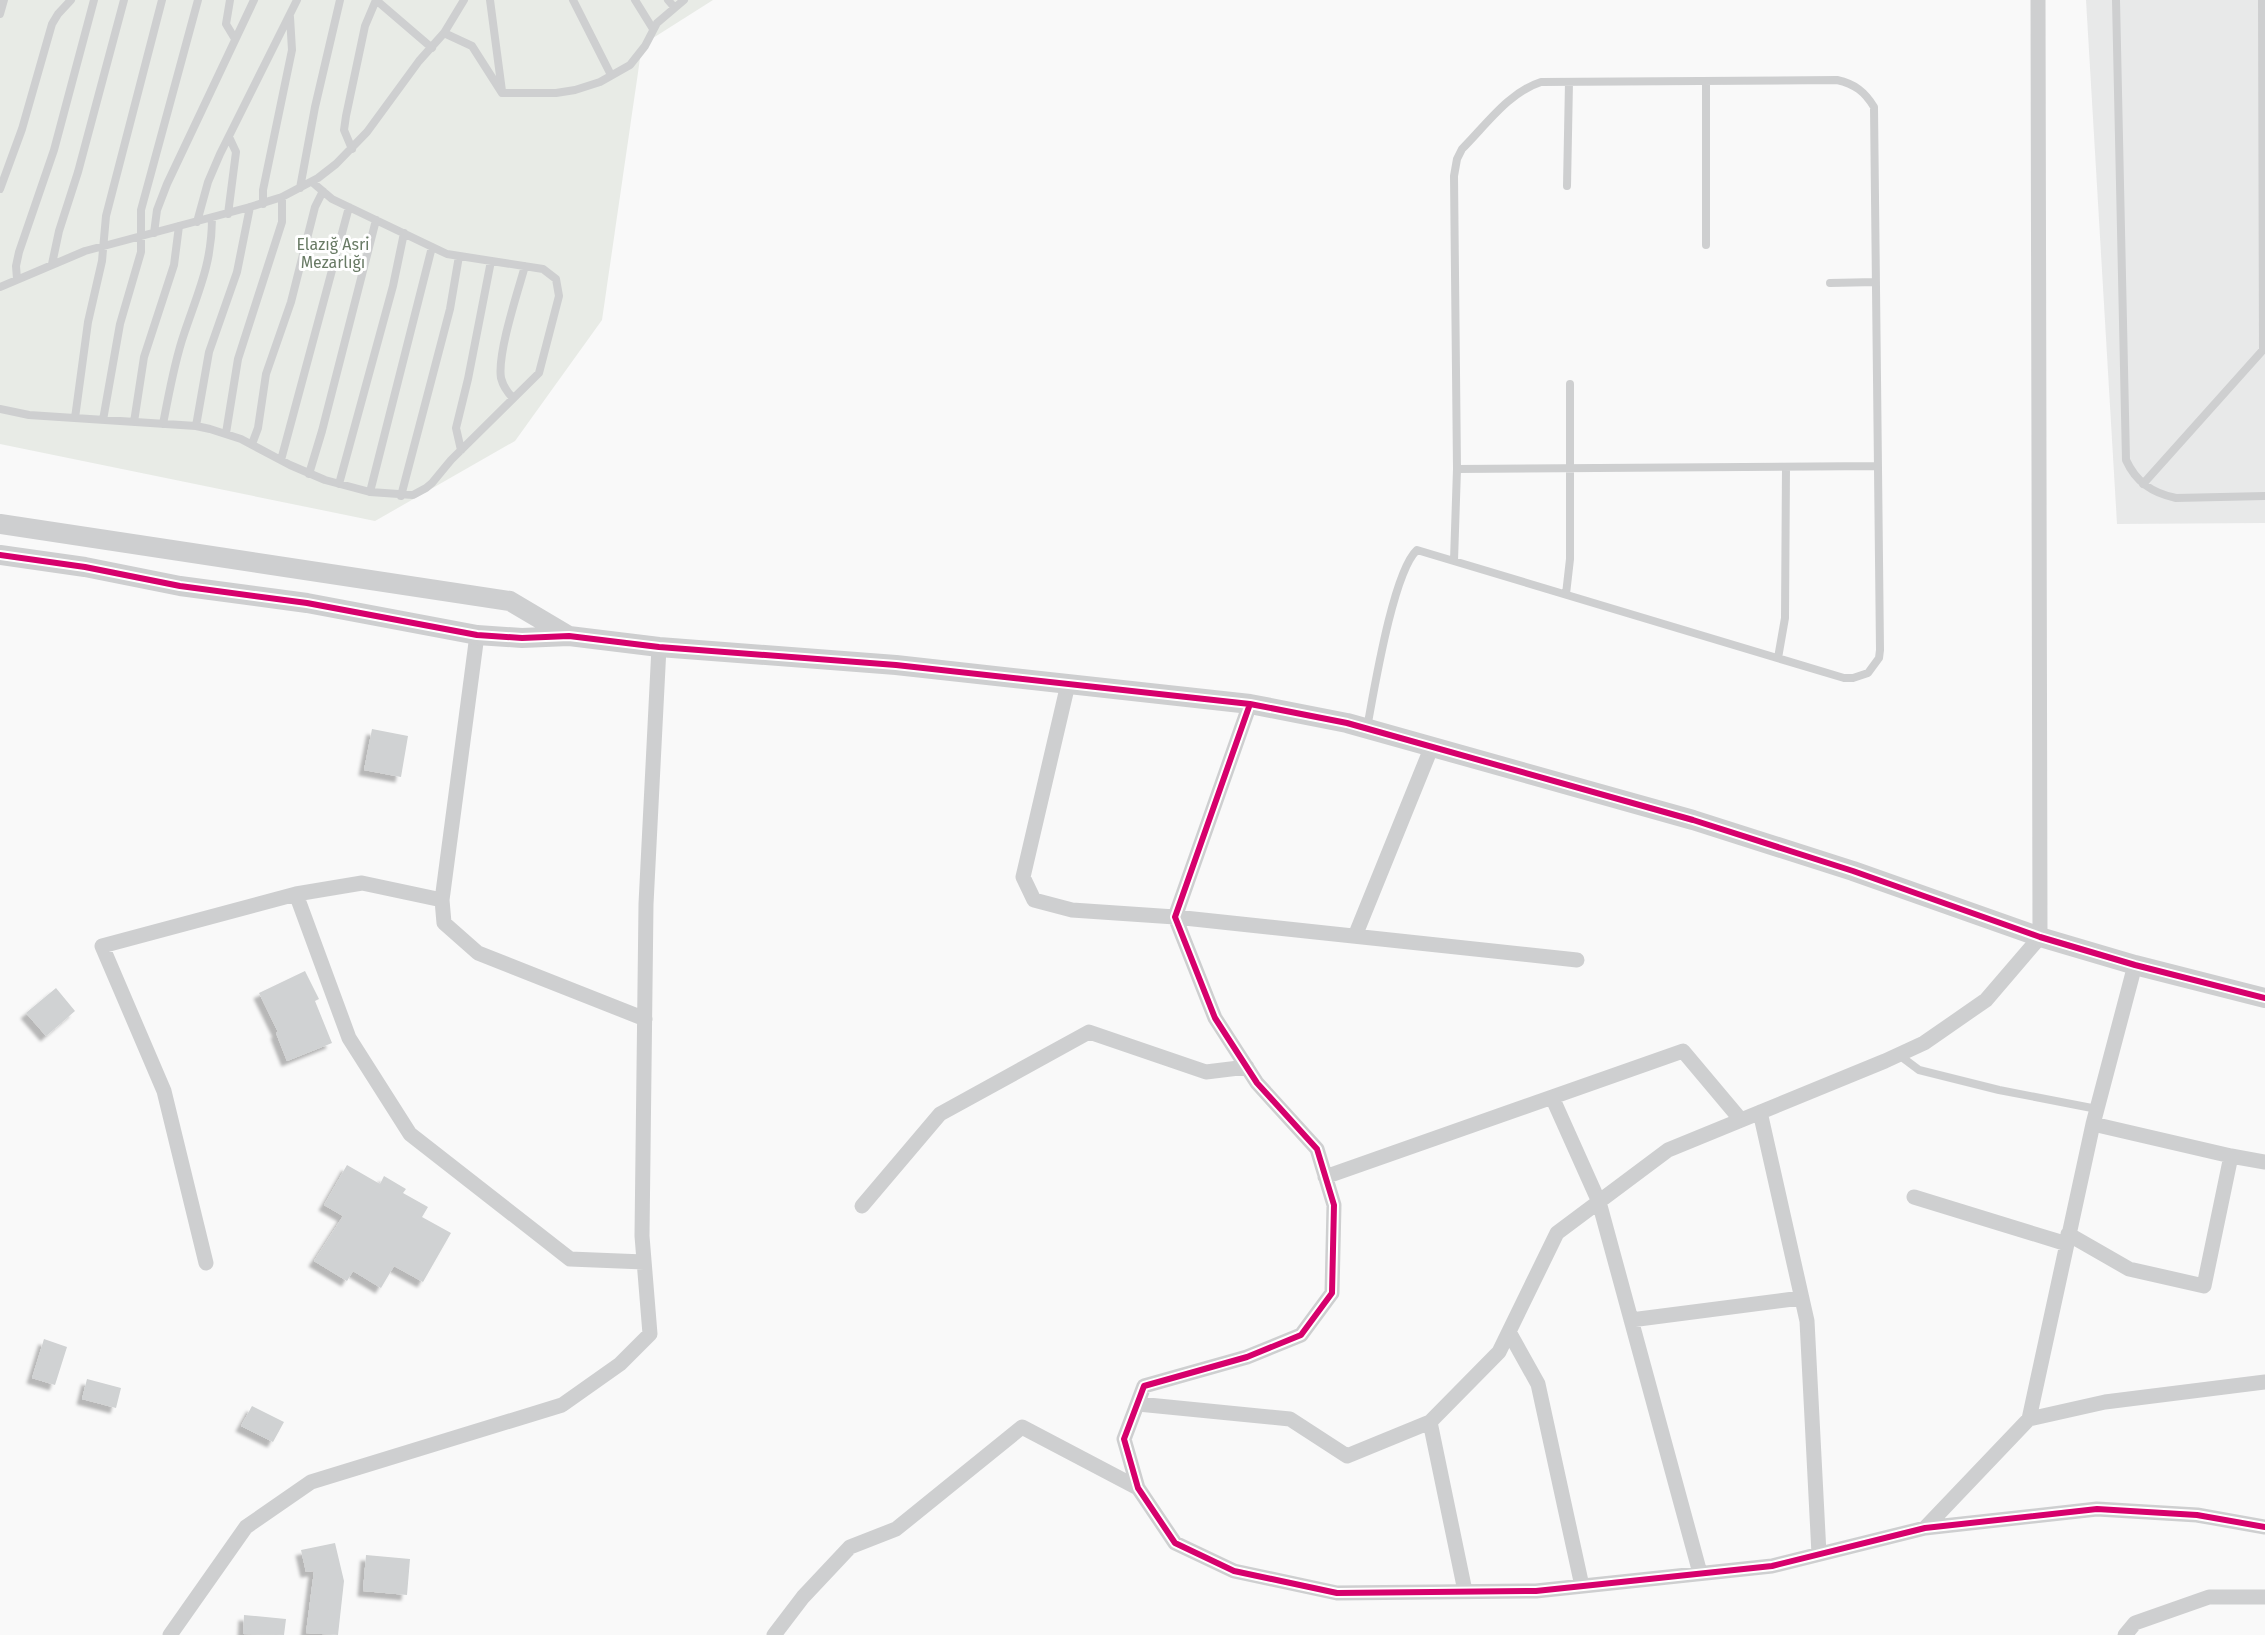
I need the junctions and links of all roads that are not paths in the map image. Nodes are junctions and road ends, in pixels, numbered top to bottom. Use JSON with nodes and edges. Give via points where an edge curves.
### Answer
{"nodes":[{"id":1,"x":4,"y":0,"type":"edge"},
{"id":2,"x":71,"y":0,"type":"edge"},
{"id":3,"x":94,"y":0,"type":"edge"},
{"id":4,"x":124,"y":0,"type":"edge"},
{"id":5,"x":162,"y":0,"type":"edge"},
{"id":6,"x":198,"y":0,"type":"edge"},
{"id":7,"x":230,"y":0,"type":"edge"},
{"id":8,"x":254,"y":0,"type":"edge"},
{"id":9,"x":297,"y":0,"type":"edge"},
{"id":10,"x":340,"y":0,"type":"edge"},
{"id":11,"x":376,"y":0,"type":"edge"},
{"id":12,"x":464,"y":0,"type":"edge"},
{"id":13,"x":490,"y":0,"type":"edge"},
{"id":14,"x":573,"y":0,"type":"edge"},
{"id":15,"x":635,"y":0,"type":"edge"},
{"id":16,"x":668,"y":0,"type":"edge"},
{"id":17,"x":684,"y":0,"type":"edge"},
{"id":18,"x":2038,"y":0,"type":"edge"},
{"id":19,"x":2116,"y":0,"type":"edge"},
{"id":20,"x":2262,"y":0,"type":"edge"},
{"id":21,"x":674,"y":8,"type":"junction"},
{"id":22,"x":0,"y":14,"type":"edge"},
{"id":23,"x":290,"y":15,"type":"junction"},
{"id":24,"x":653,"y":28,"type":"junction"},
{"id":25,"x":444,"y":33,"type":"junction"},
{"id":26,"x":235,"y":39,"type":"junction"},
{"id":27,"x":432,"y":48,"type":"junction"},
{"id":28,"x":611,"y":75,"type":"junction"},
{"id":29,"x":1706,"y":81,"type":"junction"},
{"id":30,"x":1569,"y":82,"type":"junction"},
{"id":31,"x":502,"y":93,"type":"junction"},
{"id":32,"x":229,"y":136,"type":"junction"},
{"id":33,"x":352,"y":149,"type":"junction"},
{"id":34,"x":312,"y":182,"type":"junction"},
{"id":35,"x":1567,"y":186,"type":"dead end"},
{"id":36,"x":300,"y":188,"type":"junction"},
{"id":37,"x":0,"y":189,"type":"edge"},
{"id":38,"x":323,"y":191,"type":"junction"},
{"id":39,"x":282,"y":197,"type":"junction"},
{"id":40,"x":263,"y":204,"type":"junction"},
{"id":41,"x":250,"y":207,"type":"junction"},
{"id":42,"x":349,"y":207,"type":"junction"},
{"id":43,"x":228,"y":214,"type":"junction"},
{"id":44,"x":212,"y":218,"type":"junction"},
{"id":45,"x":376,"y":220,"type":"junction"},
{"id":46,"x":197,"y":222,"type":"junction"},
{"id":47,"x":179,"y":226,"type":"junction"},
{"id":48,"x":154,"y":233,"type":"junction"},
{"id":49,"x":404,"y":233,"type":"junction"},
{"id":50,"x":140,"y":236,"type":"junction"},
{"id":51,"x":1706,"y":245,"type":"dead end"},
{"id":52,"x":103,"y":246,"type":"junction"},
{"id":53,"x":432,"y":247,"type":"junction"},
{"id":54,"x":459,"y":256,"type":"junction"},
{"id":55,"x":492,"y":261,"type":"junction"},
{"id":56,"x":52,"y":264,"type":"junction"},
{"id":57,"x":525,"y":266,"type":"junction"},
{"id":58,"x":17,"y":279,"type":"junction"},
{"id":59,"x":1876,"y":282,"type":"junction"},
{"id":60,"x":1830,"y":283,"type":"dead end"},
{"id":61,"x":0,"y":287,"type":"edge"},
{"id":62,"x":2264,"y":350,"type":"edge"},
{"id":63,"x":1570,"y":384,"type":"dead end"},
{"id":64,"x":513,"y":398,"type":"junction"},
{"id":65,"x":0,"y":408,"type":"edge"},
{"id":66,"x":75,"y":418,"type":"junction"},
{"id":67,"x":103,"y":420,"type":"junction"},
{"id":68,"x":134,"y":422,"type":"junction"},
{"id":69,"x":164,"y":424,"type":"junction"},
{"id":70,"x":196,"y":426,"type":"junction"},
{"id":71,"x":226,"y":433,"type":"junction"},
{"id":72,"x":252,"y":444,"type":"junction"},
{"id":73,"x":461,"y":450,"type":"junction"},
{"id":74,"x":281,"y":460,"type":"junction"},
{"id":75,"x":1878,"y":466,"type":"junction"},
{"id":76,"x":1786,"y":467,"type":"junction"},
{"id":77,"x":1570,"y":468,"type":"junction"},
{"id":78,"x":1457,"y":469,"type":"junction"},
{"id":79,"x":309,"y":474,"type":"junction"},
{"id":80,"x":339,"y":484,"type":"junction"},
{"id":81,"x":2143,"y":484,"type":"junction"},
{"id":82,"x":370,"y":492,"type":"junction"},
{"id":83,"x":401,"y":496,"type":"junction"},
{"id":84,"x":2265,"y":496,"type":"edge"},
{"id":85,"x":0,"y":524,"type":"edge"},
{"id":86,"x":0,"y":555,"type":"edge"},
{"id":87,"x":1454,"y":561,"type":"junction"},
{"id":88,"x":1566,"y":594,"type":"junction"},
{"id":89,"x":477,"y":636,"type":"junction"},
{"id":90,"x":569,"y":636,"type":"junction"},
{"id":91,"x":659,"y":647,"type":"junction"},
{"id":92,"x":1778,"y":658,"type":"junction"},
{"id":93,"x":1068,"y":684,"type":"junction"},
{"id":94,"x":1250,"y":704,"type":"junction"},
{"id":95,"x":1367,"y":728,"type":"junction"},
{"id":96,"x":1432,"y":746,"type":"junction"},
{"id":97,"x":297,"y":894,"type":"junction"},
{"id":98,"x":442,"y":900,"type":"junction"},
{"id":99,"x":1175,"y":917,"type":"junction"},
{"id":100,"x":1355,"y":936,"type":"junction"},
{"id":101,"x":2040,"y":937,"type":"junction"},
{"id":102,"x":1577,"y":960,"type":"dead end"},
{"id":103,"x":2135,"y":965,"type":"junction"},
{"id":104,"x":2265,"y":998,"type":"edge"},
{"id":105,"x":645,"y":1019,"type":"junction"},
{"id":106,"x":1899,"y":1054,"type":"junction"},
{"id":107,"x":1247,"y":1067,"type":"junction"},
{"id":108,"x":1552,"y":1097,"type":"junction"},
{"id":109,"x":1760,"y":1112,"type":"junction"},
{"id":110,"x":2095,"y":1116,"type":"junction"},
{"id":111,"x":1741,"y":1120,"type":"junction"},
{"id":112,"x":2231,"y":1156,"type":"junction"},
{"id":113,"x":2265,"y":1162,"type":"edge"},
{"id":114,"x":1325,"y":1177,"type":"junction"},
{"id":115,"x":1914,"y":1197,"type":"dead end"},
{"id":116,"x":1599,"y":1202,"type":"junction"},
{"id":117,"x":862,"y":1206,"type":"dead end"},
{"id":118,"x":2068,"y":1239,"type":"junction"},
{"id":119,"x":644,"y":1262,"type":"junction"},
{"id":120,"x":206,"y":1263,"type":"dead end"},
{"id":121,"x":1801,"y":1298,"type":"junction"},
{"id":122,"x":1631,"y":1320,"type":"junction"},
{"id":123,"x":1509,"y":1332,"type":"junction"},
{"id":124,"x":2265,"y":1382,"type":"edge"},
{"id":125,"x":1137,"y":1404,"type":"junction"},
{"id":126,"x":2029,"y":1419,"type":"junction"},
{"id":127,"x":1430,"y":1422,"type":"junction"},
{"id":128,"x":1138,"y":1488,"type":"junction"},
{"id":129,"x":2265,"y":1527,"type":"edge"},
{"id":130,"x":1926,"y":1528,"type":"junction"},
{"id":131,"x":1819,"y":1554,"type":"junction"},
{"id":132,"x":1700,"y":1573,"type":"junction"},
{"id":133,"x":1582,"y":1586,"type":"junction"},
{"id":134,"x":1465,"y":1591,"type":"junction"},
{"id":135,"x":2265,"y":1597,"type":"edge"},
{"id":136,"x":170,"y":1635,"type":"edge"},
{"id":137,"x":774,"y":1635,"type":"edge"},
{"id":138,"x":2125,"y":1635,"type":"edge"}],
"edges":[{"from":1,"to":22,"type":"lane"},
{"from":2,"to":37,"type":"lane","via":[[52,24]]},
{"from":3,"to":58,"type":"lane","via":[[54,150],[19,252]]},
{"from":4,"to":56,"type":"lane"},
{"from":5,"to":52,"type":"lane","via":[[106,216]]},
{"from":6,"to":50,"type":"lane","via":[[141,210]]},
{"from":7,"to":26,"type":"lane","via":[[226,24]]},
{"from":8,"to":26,"type":"lane"},
{"from":9,"to":23,"type":"lane"},
{"from":10,"to":36,"type":"lane"},
{"from":11,"to":27,"type":"lane"},
{"from":11,"to":33,"type":"lane","via":[[365,26],[346,116],[344,130]]},
{"from":12,"to":25,"type":"lane"},
{"from":13,"to":31,"type":"lane"},
{"from":14,"to":28,"type":"lane"},
{"from":15,"to":24,"type":"lane"},
{"from":16,"to":21,"type":"lane"},
{"from":17,"to":21,"type":"lane"},
{"from":18,"to":101,"type":"street"},
{"from":19,"to":81,"type":"lane","via":[[2126,459]]},
{"from":20,"to":62,"type":"lane"},
{"from":21,"to":24,"type":"lane"},
{"from":23,"to":32,"type":"lane"},
{"from":23,"to":40,"type":"lane","via":[[292,50]]},
{"from":24,"to":28,"type":"lane","via":[[630,65]]},
{"from":25,"to":27,"type":"lane"},
{"from":25,"to":31,"type":"lane","via":[[472,46]]},
{"from":26,"to":48,"type":"lane","via":[[167,184]]},
{"from":27,"to":33,"type":"lane"},
{"from":28,"to":31,"type":"lane","via":[[575,90]]},
{"from":29,"to":30,"type":"lane"},
{"from":29,"to":51,"type":"lane"},
{"from":29,"to":59,"type":"lane","via":[[1837,80],[1854,85],[1869,98],[1874,107]]},
{"from":30,"to":35,"type":"lane"},
{"from":30,"to":78,"type":"lane","via":[[1541,82],[1526,87],[1462,149],[1457,159]]},
{"from":32,"to":43,"type":"lane","via":[[236,152]]},
{"from":32,"to":46,"type":"lane","via":[[208,182]]},
{"from":33,"to":34,"type":"lane"},
{"from":34,"to":36,"type":"lane"},
{"from":34,"to":38,"type":"lane"},
{"from":36,"to":39,"type":"lane"},
{"from":38,"to":42,"type":"lane"},
{"from":38,"to":72,"type":"lane","via":[[315,207],[286,320],[266,374]]},
{"from":39,"to":40,"type":"lane"},
{"from":39,"to":71,"type":"lane","via":[[282,222],[238,359]]},
{"from":40,"to":41,"type":"lane"},
{"from":41,"to":43,"type":"lane"},
{"from":41,"to":70,"type":"lane","via":[[237,272],[209,352]]},
{"from":42,"to":45,"type":"lane"},
{"from":42,"to":74,"type":"lane"},
{"from":43,"to":44,"type":"lane"},
{"from":44,"to":46,"type":"lane"},
{"from":44,"to":69,"type":"lane","via":[[212,243],[201,290],[177,358]]},
{"from":45,"to":49,"type":"lane"},
{"from":45,"to":79,"type":"lane"},
{"from":46,"to":47,"type":"lane"},
{"from":47,"to":48,"type":"lane"},
{"from":47,"to":68,"type":"lane","via":[[174,266],[144,357]]},
{"from":48,"to":50,"type":"lane"},
{"from":49,"to":53,"type":"lane"},
{"from":49,"to":80,"type":"lane"},
{"from":50,"to":52,"type":"lane"},
{"from":50,"to":67,"type":"lane","via":[[141,252],[120,324]]},
{"from":52,"to":56,"type":"lane"},
{"from":52,"to":66,"type":"lane"},
{"from":53,"to":54,"type":"lane"},
{"from":53,"to":82,"type":"lane"},
{"from":54,"to":55,"type":"lane"},
{"from":54,"to":83,"type":"lane","via":[[448,319]]},
{"from":55,"to":57,"type":"lane"},
{"from":55,"to":73,"type":"lane","via":[[456,428]]},
{"from":56,"to":58,"type":"lane"},
{"from":57,"to":64,"type":"lane","via":[[501,369],[502,383]]},
{"from":57,"to":64,"type":"lane","via":[[550,273],[559,296],[539,373]]},
{"from":58,"to":61,"type":"lane"},
{"from":59,"to":60,"type":"lane"},
{"from":59,"to":75,"type":"lane"},
{"from":62,"to":81,"type":"lane"},
{"from":63,"to":77,"type":"lane"},
{"from":64,"to":73,"type":"lane"},
{"from":65,"to":66,"type":"lane","via":[[29,415]]},
{"from":66,"to":67,"type":"lane"},
{"from":67,"to":68,"type":"lane"},
{"from":68,"to":69,"type":"lane"},
{"from":69,"to":70,"type":"lane"},
{"from":70,"to":71,"type":"lane"},
{"from":71,"to":72,"type":"lane"},
{"from":72,"to":74,"type":"lane"},
{"from":73,"to":83,"type":"lane","via":[[426,488]]},
{"from":74,"to":79,"type":"lane"},
{"from":75,"to":76,"type":"lane"},
{"from":75,"to":92,"type":"lane","via":[[1878,658],[1868,673],[1844,678]]},
{"from":76,"to":77,"type":"lane"},
{"from":76,"to":92,"type":"lane","via":[[1785,618]]},
{"from":77,"to":78,"type":"lane"},
{"from":77,"to":88,"type":"lane"},
{"from":78,"to":87,"type":"lane"},
{"from":79,"to":80,"type":"lane"},
{"from":80,"to":82,"type":"lane"},
{"from":81,"to":84,"type":"lane","via":[[2176,498]]},
{"from":82,"to":83,"type":"lane"},
{"from":85,"to":90,"type":"street","via":[[510,601]]},
{"from":86,"to":89,"type":"street","via":[[307,603]]},
{"from":87,"to":88,"type":"lane"},
{"from":87,"to":95,"type":"lane","via":[[1417,550],[1409,557],[1382,651]]},
{"from":88,"to":92,"type":"lane"},
{"from":89,"to":90,"type":"street"},
{"from":89,"to":98,"type":"street"},
{"from":90,"to":91,"type":"street"},
{"from":91,"to":93,"type":"street","via":[[896,664]]},
{"from":91,"to":105,"type":"street","via":[[646,904]]},
{"from":93,"to":94,"type":"street"},
{"from":93,"to":99,"type":"street","via":[[1023,876],[1034,900],[1072,910]]},
{"from":94,"to":95,"type":"street"},
{"from":94,"to":99,"type":"street"},
{"from":95,"to":96,"type":"street"},
{"from":96,"to":100,"type":"street"},
{"from":96,"to":101,"type":"street","via":[[1693,820]]},
{"from":97,"to":98,"type":"street","via":[[362,883]]},
{"from":97,"to":119,"type":"street","via":[[349,1038],[410,1134],[570,1259]]},
{"from":97,"to":120,"type":"street","via":[[102,946],[164,1090]]},
{"from":98,"to":105,"type":"street","via":[[444,922],[478,953]]},
{"from":99,"to":100,"type":"street"},
{"from":99,"to":107,"type":"street","via":[[1215,1018]]},
{"from":100,"to":102,"type":"street"},
{"from":101,"to":103,"type":"street"},
{"from":101,"to":106,"type":"street","via":[[1986,1000],[1924,1043]]},
{"from":103,"to":104,"type":"street"},
{"from":103,"to":110,"type":"street"},
{"from":105,"to":119,"type":"street"},
{"from":106,"to":109,"type":"street"},
{"from":106,"to":110,"type":"lane","via":[[1919,1070]]},
{"from":107,"to":114,"type":"street","via":[[1317,1149]]},
{"from":107,"to":117,"type":"street","via":[[1206,1072],[1089,1032],[940,1114]]},
{"from":108,"to":111,"type":"street","via":[[1683,1052]]},
{"from":108,"to":114,"type":"street"},
{"from":108,"to":116,"type":"street"},
{"from":109,"to":111,"type":"street"},
{"from":109,"to":121,"type":"street"},
{"from":110,"to":112,"type":"street"},
{"from":110,"to":118,"type":"street"},
{"from":111,"to":116,"type":"street","via":[[1668,1150]]},
{"from":112,"to":113,"type":"street"},
{"from":112,"to":118,"type":"street","via":[[2204,1286],[2130,1269]]},
{"from":114,"to":125,"type":"street","via":[[1334,1205],[1332,1293],[1301,1335],[1247,1357],[1144,1386]]},
{"from":115,"to":118,"type":"street"},
{"from":116,"to":122,"type":"street"},
{"from":116,"to":123,"type":"street","via":[[1557,1233]]},
{"from":118,"to":126,"type":"street"},
{"from":119,"to":136,"type":"street","via":[[650,1334],[620,1364],[562,1405],[311,1482],[246,1527]]},
{"from":121,"to":122,"type":"street"},
{"from":121,"to":131,"type":"street","via":[[1806,1321]]},
{"from":122,"to":132,"type":"street"},
{"from":123,"to":127,"type":"street","via":[[1499,1352]]},
{"from":123,"to":133,"type":"street","via":[[1538,1384]]},
{"from":124,"to":126,"type":"street","via":[[2105,1402]]},
{"from":125,"to":127,"type":"street","via":[[1290,1419],[1347,1456]]},
{"from":125,"to":128,"type":"street","via":[[1124,1439]]},
{"from":126,"to":130,"type":"street"},
{"from":127,"to":134,"type":"street"},
{"from":128,"to":134,"type":"street","via":[[1175,1543],[1234,1571],[1337,1593]]},
{"from":128,"to":137,"type":"street","via":[[1022,1427],[896,1529],[850,1547]]},
{"from":129,"to":130,"type":"street","via":[[2197,1515],[2097,1509]]},
{"from":130,"to":131,"type":"street"},
{"from":131,"to":132,"type":"street","via":[[1772,1566]]},
{"from":132,"to":133,"type":"street"},
{"from":133,"to":134,"type":"street","via":[[1536,1591]]},
{"from":135,"to":138,"type":"street","via":[[2209,1597],[2135,1623]]}]}
